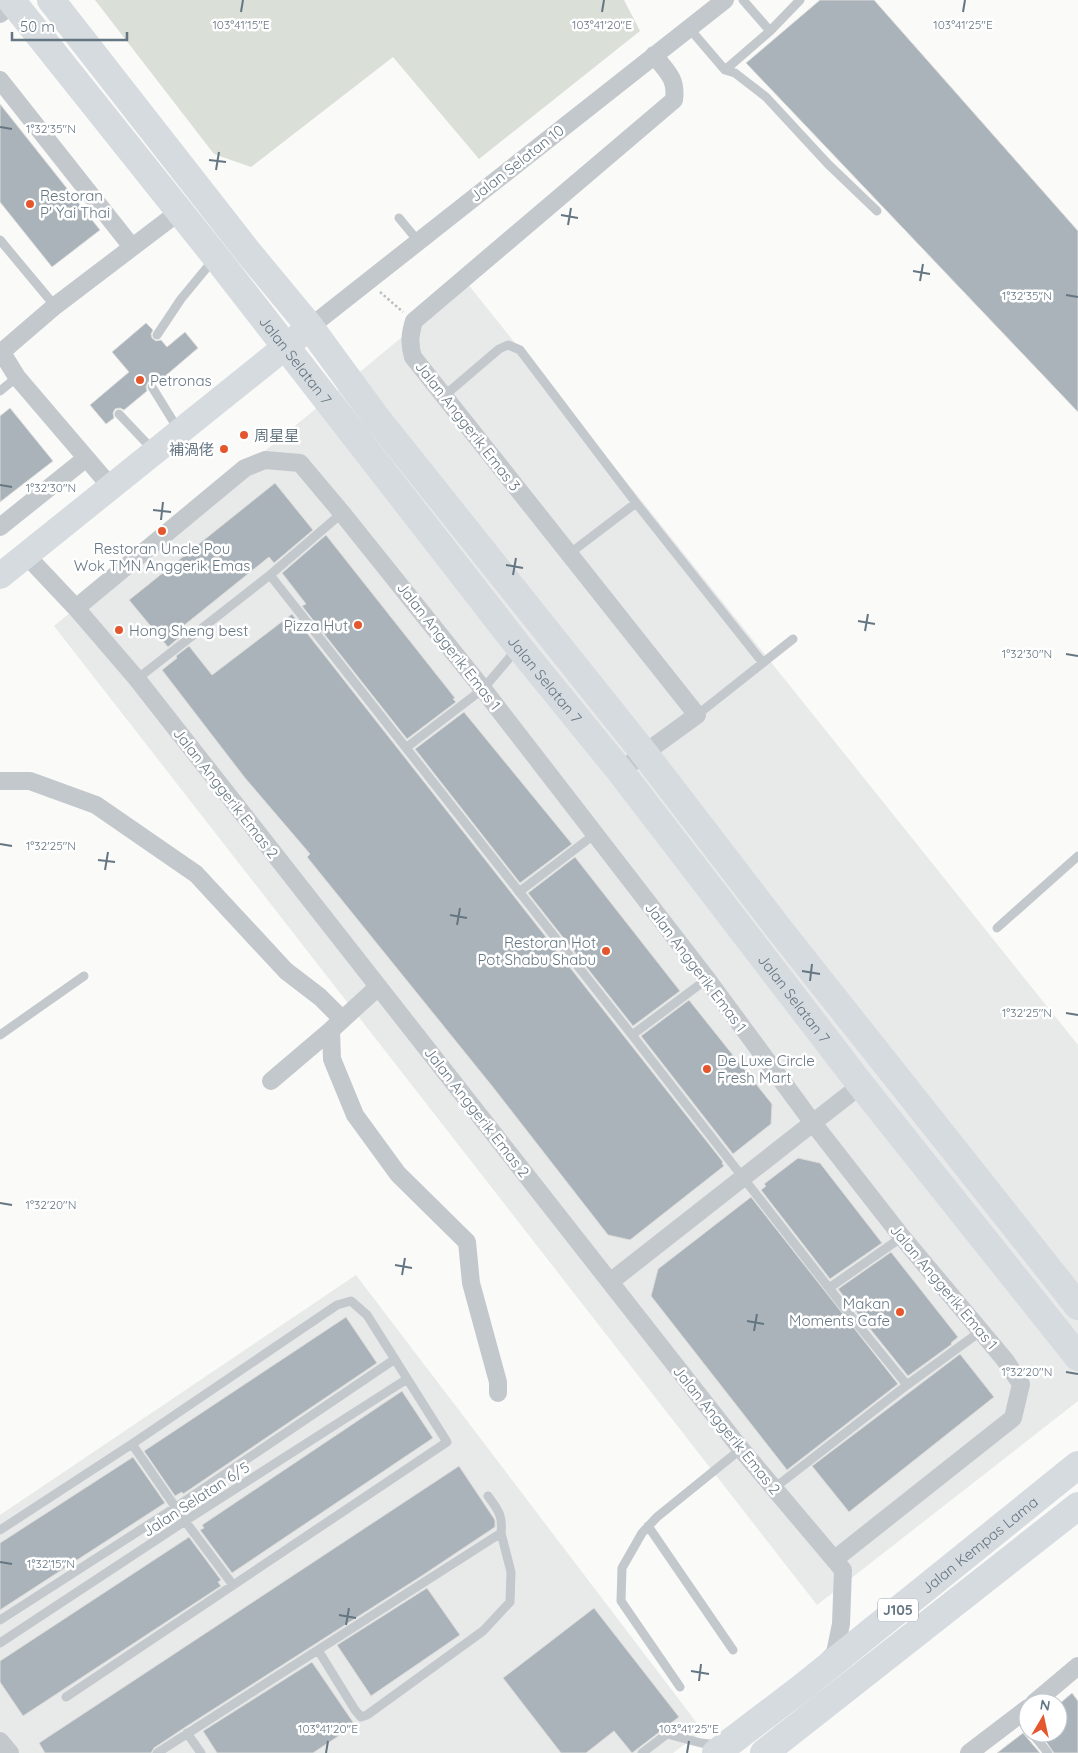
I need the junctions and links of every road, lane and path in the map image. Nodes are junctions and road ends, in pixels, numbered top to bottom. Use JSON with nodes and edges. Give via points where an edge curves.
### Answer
{"nodes":[{"id":1,"x":50,"y":0,"type":"edge"},
{"id":2,"x":724,"y":0,"type":"edge"},
{"id":3,"x":743,"y":0,"type":"edge"},
{"id":4,"x":800,"y":0,"type":"edge"},
{"id":5,"x":8,"y":6,"type":"edge"},
{"id":6,"x":689,"y":28,"type":"junction"},
{"id":7,"x":770,"y":31,"type":"junction"},
{"id":8,"x":654,"y":55,"type":"junction"},
{"id":9,"x":726,"y":70,"type":"junction"},
{"id":10,"x":0,"y":80,"type":"edge"},
{"id":11,"x":878,"y":211,"type":"dead end"},
{"id":12,"x":180,"y":212,"type":"junction"},
{"id":13,"x":399,"y":218,"type":"dead end"},
{"id":14,"x":0,"y":240,"type":"edge"},
{"id":15,"x":418,"y":241,"type":"junction"},
{"id":16,"x":132,"y":247,"type":"junction"},
{"id":17,"x":216,"y":257,"type":"junction"},
{"id":18,"x":367,"y":281,"type":"junction"},
{"id":19,"x":55,"y":306,"type":"junction"},
{"id":20,"x":414,"y":321,"type":"junction"},
{"id":21,"x":310,"y":327,"type":"junction"},
{"id":22,"x":156,"y":335,"type":"dead end"},
{"id":23,"x":286,"y":348,"type":"junction"},
{"id":24,"x":17,"y":377,"type":"junction"},
{"id":25,"x":152,"y":387,"type":"dead end"},
{"id":26,"x":0,"y":392,"type":"edge"},
{"id":27,"x":444,"y":396,"type":"junction"},
{"id":28,"x":119,"y":414,"type":"dead end"},
{"id":29,"x":180,"y":432,"type":"junction"},
{"id":30,"x":155,"y":452,"type":"junction"},
{"id":31,"x":85,"y":459,"type":"junction"},
{"id":32,"x":110,"y":488,"type":"junction"},
{"id":33,"x":636,"y":502,"type":"junction"},
{"id":34,"x":342,"y":513,"type":"junction"},
{"id":35,"x":0,"y":527,"type":"edge"},
{"id":36,"x":569,"y":554,"type":"junction"},
{"id":37,"x":26,"y":555,"type":"junction"},
{"id":38,"x":270,"y":575,"type":"junction"},
{"id":39,"x":0,"y":576,"type":"edge"},
{"id":40,"x":76,"y":608,"type":"junction"},
{"id":41,"x":793,"y":639,"type":"dead end"},
{"id":42,"x":519,"y":647,"type":"junction"},
{"id":43,"x":762,"y":663,"type":"junction"},
{"id":44,"x":137,"y":680,"type":"junction"},
{"id":45,"x":483,"y":689,"type":"junction"},
{"id":46,"x":697,"y":716,"type":"junction"},
{"id":47,"x":406,"y":747,"type":"junction"},
{"id":48,"x":644,"y":753,"type":"junction"},
{"id":49,"x":620,"y":771,"type":"junction"},
{"id":50,"x":0,"y":781,"type":"edge"},
{"id":51,"x":596,"y":834,"type":"junction"},
{"id":52,"x":1078,"y":856,"type":"edge"},
{"id":53,"x":519,"y":892,"type":"junction"},
{"id":54,"x":997,"y":928,"type":"dead end"},
{"id":55,"x":84,"y":976,"type":"dead end"},
{"id":56,"x":707,"y":979,"type":"junction"},
{"id":57,"x":378,"y":987,"type":"junction"},
{"id":58,"x":336,"y":1025,"type":"junction"},
{"id":59,"x":632,"y":1034,"type":"junction"},
{"id":60,"x":0,"y":1035,"type":"edge"},
{"id":61,"x":271,"y":1081,"type":"dead end"},
{"id":62,"x":861,"y":1086,"type":"junction"},
{"id":63,"x":813,"y":1123,"type":"junction"},
{"id":64,"x":744,"y":1178,"type":"junction"},
{"id":65,"x":902,"y":1237,"type":"junction"},
{"id":66,"x":610,"y":1282,"type":"junction"},
{"id":67,"x":829,"y":1288,"type":"junction"},
{"id":68,"x":1078,"y":1306,"type":"edge"},
{"id":69,"x":981,"y":1331,"type":"junction"},
{"id":70,"x":1077,"y":1358,"type":"edge"},
{"id":71,"x":395,"y":1359,"type":"junction"},
{"id":72,"x":407,"y":1379,"type":"junction"},
{"id":73,"x":907,"y":1385,"type":"junction"},
{"id":74,"x":498,"y":1394,"type":"dead end"},
{"id":75,"x":132,"y":1444,"type":"junction"},
{"id":76,"x":1078,"y":1447,"type":"edge"},
{"id":77,"x":741,"y":1449,"type":"junction"},
{"id":78,"x":1078,"y":1465,"type":"edge"},
{"id":79,"x":773,"y":1488,"type":"junction"},
{"id":80,"x":1047,"y":1491,"type":"junction"},
{"id":81,"x":488,"y":1496,"type":"dead end"},
{"id":82,"x":1078,"y":1506,"type":"edge"},
{"id":83,"x":176,"y":1507,"type":"junction"},
{"id":84,"x":186,"y":1521,"type":"junction"},
{"id":85,"x":648,"y":1526,"type":"junction"},
{"id":86,"x":0,"y":1530,"type":"edge"},
{"id":87,"x":500,"y":1533,"type":"junction"},
{"id":88,"x":835,"y":1559,"type":"junction"},
{"id":89,"x":233,"y":1585,"type":"junction"},
{"id":90,"x":0,"y":1620,"type":"edge"},
{"id":91,"x":0,"y":1643,"type":"edge"},
{"id":92,"x":318,"y":1650,"type":"junction"},
{"id":93,"x":733,"y":1650,"type":"dead end"},
{"id":94,"x":1076,"y":1674,"type":"edge"},
{"id":95,"x":680,"y":1686,"type":"dead end"},
{"id":96,"x":804,"y":1686,"type":"junction"},
{"id":97,"x":1048,"y":1693,"type":"edge"},
{"id":98,"x":66,"y":1697,"type":"dead end"},
{"id":99,"x":1018,"y":1722,"type":"edge"},
{"id":100,"x":187,"y":1733,"type":"junction"},
{"id":101,"x":0,"y":1741,"type":"edge"},
{"id":102,"x":1040,"y":1743,"type":"edge"},
{"id":103,"x":720,"y":1749,"type":"edge"},
{"id":104,"x":10,"y":1753,"type":"edge"},
{"id":105,"x":158,"y":1753,"type":"edge"},
{"id":106,"x":200,"y":1753,"type":"edge"},
{"id":107,"x":642,"y":1753,"type":"edge"},
{"id":108,"x":764,"y":1753,"type":"edge"},
{"id":109,"x":970,"y":1753,"type":"edge"},
{"id":110,"x":1048,"y":1753,"type":"edge"}],
"edges":[{"from":1,"to":21,"type":"main road","name":"Jalan Selatan 7"},
{"from":2,"to":6,"type":"street","name":"Jalan Selatan 10"},
{"from":3,"to":7,"type":"lane"},
{"from":4,"to":7,"type":"lane"},
{"from":5,"to":12,"type":"main road","name":"Jalan Selatan 7"},
{"from":6,"to":8,"type":"street","name":"Jalan Selatan 10"},
{"from":6,"to":9,"type":"lane"},
{"from":7,"to":9,"type":"lane"},
{"from":8,"to":15,"type":"street","name":"Jalan Selatan 10"},
{"from":8,"to":20,"type":"street","via":[[672,78],[676,88],[674,100]]},
{"from":9,"to":11,"type":"lane","via":[[766,97],[828,164]]},
{"from":10,"to":16,"type":"street"},
{"from":12,"to":16,"type":"street"},
{"from":12,"to":17,"type":"main road","name":"Jalan Selatan 7"},
{"from":13,"to":15,"type":"lane"},
{"from":14,"to":19,"type":"lane"},
{"from":15,"to":18,"type":"street","name":"Jalan Selatan 10"},
{"from":16,"to":19,"type":"street"},
{"from":17,"to":22,"type":"lane"},
{"from":17,"to":23,"type":"main road","name":"Jalan Selatan 7"},
{"from":18,"to":20,"type":"path"},
{"from":18,"to":21,"type":"street","name":"Jalan Selatan 10"},
{"from":19,"to":24,"type":"street","via":[[5,349],[4,356]]},
{"from":20,"to":27,"type":"street","name":"Jalan Anggerik Emas 3","via":[[410,332],[413,358]]},
{"from":21,"to":23,"type":"street"},
{"from":21,"to":48,"type":"main road","name":"Jalan Selatan 7","via":[[375,416]]},
{"from":23,"to":29,"type":"street"},
{"from":23,"to":42,"type":"main road","name":"Jalan Selatan 7"},
{"from":24,"to":26,"type":"lane"},
{"from":24,"to":31,"type":"street"},
{"from":25,"to":29,"type":"lane"},
{"from":27,"to":33,"type":"lane","via":[[499,349],[508,345],[520,350]]},
{"from":27,"to":36,"type":"street","name":"Jalan Anggerik Emas 3"},
{"from":28,"to":30,"type":"lane"},
{"from":29,"to":30,"type":"street"},
{"from":30,"to":32,"type":"street"},
{"from":31,"to":32,"type":"street"},
{"from":31,"to":35,"type":"street"},
{"from":32,"to":37,"type":"street"},
{"from":33,"to":36,"type":"lane"},
{"from":33,"to":43,"type":"lane"},
{"from":34,"to":38,"type":"lane"},
{"from":34,"to":40,"type":"street","name":"Jalan Anggerik Emas 1","via":[[300,463],[265,460],[245,468]]},
{"from":34,"to":45,"type":"street","name":"Jalan Anggerik Emas 1"},
{"from":36,"to":46,"type":"street","name":"Jalan Anggerik Emas 3"},
{"from":37,"to":39,"type":"street"},
{"from":37,"to":40,"type":"street","name":"Jalan Anggerik Emas 2"},
{"from":38,"to":44,"type":"lane"},
{"from":38,"to":47,"type":"lane"},
{"from":40,"to":44,"type":"street","name":"Jalan Anggerik Emas 2"},
{"from":41,"to":43,"type":"lane"},
{"from":42,"to":45,"type":"lane"},
{"from":42,"to":49,"type":"main road","name":"Jalan Selatan 7"},
{"from":43,"to":46,"type":"lane"},
{"from":44,"to":57,"type":"street","name":"Jalan Anggerik Emas 2"},
{"from":45,"to":47,"type":"lane"},
{"from":45,"to":51,"type":"street","name":"Jalan Anggerik Emas 1"},
{"from":46,"to":48,"type":"street"},
{"from":47,"to":53,"type":"lane"},
{"from":48,"to":49,"type":"street"},
{"from":48,"to":68,"type":"main road","name":"Jalan Selatan 7"},
{"from":49,"to":62,"type":"main road","name":"Jalan Selatan 7"},
{"from":50,"to":58,"type":"street","via":[[30,781],[96,806],[196,874],[286,971],[320,998]]},
{"from":51,"to":53,"type":"lane"},
{"from":51,"to":56,"type":"street","name":"Jalan Anggerik Emas 1"},
{"from":52,"to":54,"type":"lane"},
{"from":53,"to":59,"type":"lane"},
{"from":55,"to":60,"type":"lane"},
{"from":56,"to":59,"type":"lane"},
{"from":56,"to":63,"type":"street","name":"Jalan Anggerik Emas 1"},
{"from":57,"to":58,"type":"street"},
{"from":57,"to":66,"type":"street","name":"Jalan Anggerik Emas 2"},
{"from":58,"to":61,"type":"street"},
{"from":58,"to":74,"type":"street","via":[[332,1059],[355,1115],[398,1174],[467,1242],[472,1283],[498,1382]]},
{"from":59,"to":64,"type":"lane"},
{"from":62,"to":63,"type":"street"},
{"from":62,"to":70,"type":"main road","name":"Jalan Selatan 7"},
{"from":63,"to":64,"type":"street"},
{"from":63,"to":65,"type":"street","name":"Jalan Anggerik Emas 1"},
{"from":64,"to":66,"type":"street"},
{"from":64,"to":67,"type":"lane"},
{"from":65,"to":67,"type":"lane"},
{"from":65,"to":69,"type":"street","name":"Jalan Anggerik Emas 1"},
{"from":66,"to":77,"type":"street","name":"Jalan Anggerik Emas 2"},
{"from":67,"to":73,"type":"lane"},
{"from":69,"to":73,"type":"lane"},
{"from":69,"to":88,"type":"street","name":"Jalan Anggerik Emas 1","via":[[1021,1384],[1013,1418]]},
{"from":71,"to":72,"type":"lane"},
{"from":71,"to":75,"type":"lane","via":[[366,1315],[351,1300],[338,1305]]},
{"from":71,"to":83,"type":"lane"},
{"from":72,"to":84,"type":"lane","name":"Jalan Selatan 6/5"},
{"from":72,"to":89,"type":"lane","via":[[447,1442]]},
{"from":73,"to":79,"type":"lane"},
{"from":75,"to":83,"type":"lane"},
{"from":75,"to":86,"type":"lane"},
{"from":76,"to":80,"type":"main road"},
{"from":77,"to":79,"type":"street","name":"Jalan Anggerik Emas 2"},
{"from":77,"to":85,"type":"lane"},
{"from":78,"to":80,"type":"main road","name":"Jalan Kempas Lama","number":"J105"},
{"from":79,"to":88,"type":"street","name":"Jalan Anggerik Emas 2"},
{"from":80,"to":96,"type":"main road","name":"Jalan Kempas Lama","number":"J105"},
{"from":81,"to":87,"type":"lane","via":[[501,1514]]},
{"from":82,"to":108,"type":"main road","name":"Jalan Kempas Lama","number":"J105"},
{"from":83,"to":84,"type":"lane"},
{"from":83,"to":90,"type":"lane"},
{"from":84,"to":89,"type":"lane"},
{"from":84,"to":91,"type":"lane","name":"Jalan Selatan 6/5"},
{"from":85,"to":93,"type":"lane"},
{"from":85,"to":95,"type":"lane","via":[[622,1568],[621,1600]]},
{"from":87,"to":92,"type":"lane"},
{"from":87,"to":92,"type":"lane","via":[[511,1572],[510,1602],[483,1631],[367,1715],[361,1718]]},
{"from":88,"to":96,"type":"street","name":"Jalan Anggerik Emas 2","via":[[844,1570],[842,1624],[835,1653]]},
{"from":89,"to":98,"type":"lane"},
{"from":92,"to":100,"type":"lane"},
{"from":94,"to":97,"type":"street"},
{"from":96,"to":103,"type":"main road","name":"Jalan Kempas Lama","number":"J105"},
{"from":99,"to":109,"type":"street"},
{"from":100,"to":105,"type":"lane"},
{"from":100,"to":106,"type":"lane"},
{"from":101,"to":104,"type":"street"},
{"from":102,"to":110,"type":"lane"},
{"from":103,"to":107,"type":"lane","via":[[667,1734]]}]}
